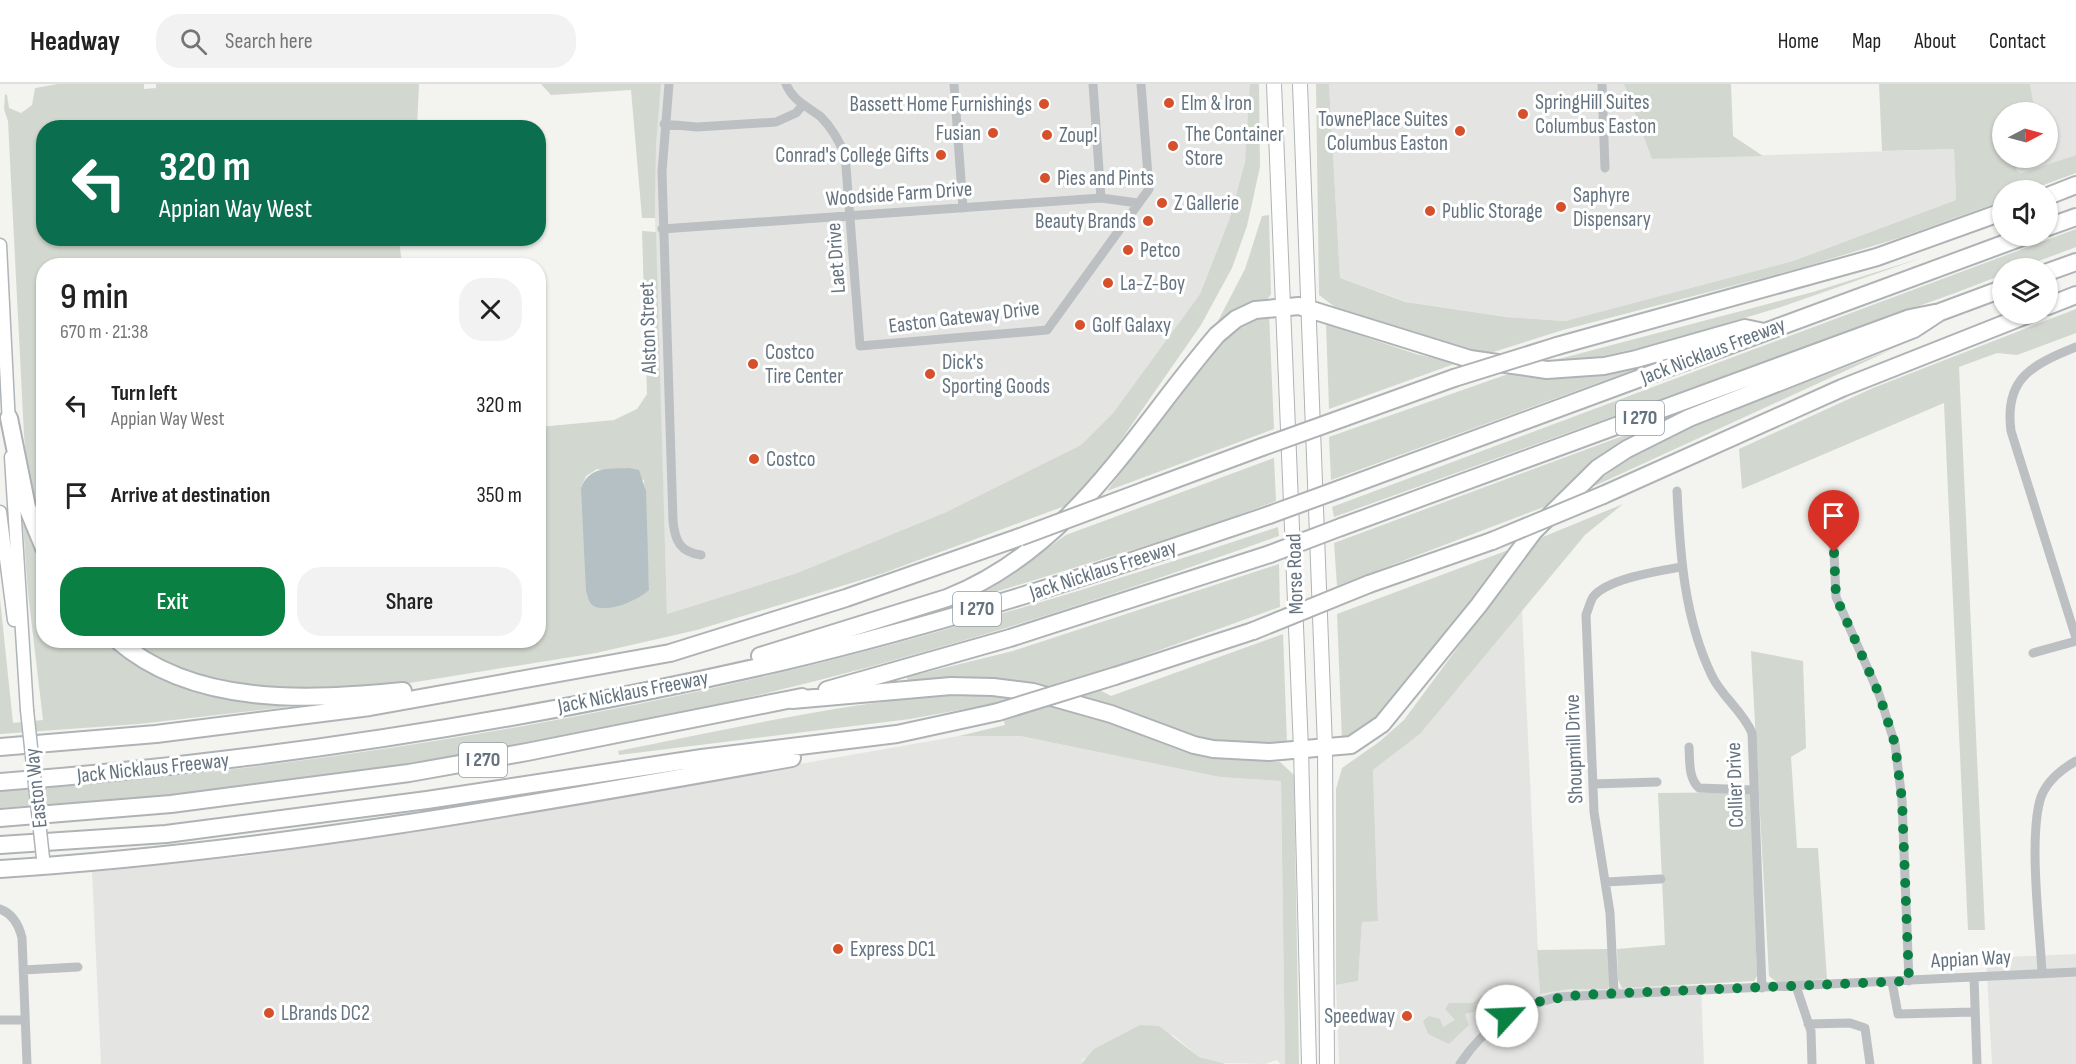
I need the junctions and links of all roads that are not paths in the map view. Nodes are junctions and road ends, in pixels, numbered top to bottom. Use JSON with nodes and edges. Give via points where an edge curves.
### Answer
{"nodes":[{"id":1,"x":669,"y":84,"type":"edge"},
{"id":2,"x":786,"y":84,"type":"edge"},
{"id":3,"x":954,"y":84,"type":"edge"},
{"id":4,"x":1093,"y":84,"type":"edge"},
{"id":5,"x":1142,"y":84,"type":"edge"},
{"id":6,"x":1274,"y":84,"type":"edge"},
{"id":7,"x":1300,"y":84,"type":"edge"},
{"id":8,"x":1602,"y":84,"type":"edge"},
{"id":9,"x":802,"y":106,"type":"junction"},
{"id":10,"x":664,"y":124,"type":"junction"},
{"id":11,"x":1605,"y":168,"type":"dead end"},
{"id":12,"x":2076,"y":185,"type":"edge"},
{"id":13,"x":2058,"y":192,"type":"edge"},
{"id":14,"x":1101,"y":198,"type":"junction"},
{"id":15,"x":1138,"y":203,"type":"junction"},
{"id":16,"x":963,"y":208,"type":"junction"},
{"id":17,"x":851,"y":216,"type":"junction"},
{"id":18,"x":1992,"y":216,"type":"edge"},
{"id":19,"x":2076,"y":217,"type":"edge"},
{"id":20,"x":2058,"y":223,"type":"edge"},
{"id":21,"x":662,"y":229,"type":"junction"},
{"id":22,"x":0,"y":245,"type":"edge"},
{"id":23,"x":1998,"y":246,"type":"edge"},
{"id":24,"x":2076,"y":262,"type":"edge"},
{"id":25,"x":2058,"y":268,"type":"edge"},
{"id":26,"x":1992,"y":293,"type":"edge"},
{"id":27,"x":2076,"y":295,"type":"edge"},
{"id":28,"x":2058,"y":302,"type":"edge"},
{"id":29,"x":1284,"y":306,"type":"junction"},
{"id":30,"x":1308,"y":309,"type":"junction"},
{"id":31,"x":1940,"y":312,"type":"junction"},
{"id":32,"x":2004,"y":324,"type":"edge"},
{"id":33,"x":1764,"y":332,"type":"junction"},
{"id":34,"x":860,"y":346,"type":"joint"},
{"id":35,"x":2076,"y":347,"type":"edge"},
{"id":36,"x":9,"y":418,"type":"junction"},
{"id":37,"x":1677,"y":491,"type":"dead end"},
{"id":38,"x":0,"y":512,"type":"edge"},
{"id":39,"x":36,"y":529,"type":"edge"},
{"id":40,"x":1833,"y":529,"type":"dead end"},
{"id":41,"x":701,"y":555,"type":"dead end"},
{"id":42,"x":1681,"y":567,"type":"junction"},
{"id":43,"x":2076,"y":639,"type":"edge"},
{"id":44,"x":128,"y":648,"type":"edge"},
{"id":45,"x":2032,"y":652,"type":"dead end"},
{"id":46,"x":512,"y":681,"type":"junction"},
{"id":47,"x":679,"y":684,"type":"junction"},
{"id":48,"x":792,"y":700,"type":"junction"},
{"id":49,"x":27,"y":711,"type":"junction"},
{"id":50,"x":897,"y":734,"type":"junction"},
{"id":51,"x":0,"y":747,"type":"edge"},
{"id":52,"x":1689,"y":747,"type":"dead end"},
{"id":53,"x":1325,"y":748,"type":"junction"},
{"id":54,"x":1301,"y":750,"type":"junction"},
{"id":55,"x":2076,"y":761,"type":"edge"},
{"id":56,"x":0,"y":782,"type":"edge"},
{"id":57,"x":1657,"y":782,"type":"dead end"},
{"id":58,"x":1593,"y":784,"type":"junction"},
{"id":59,"x":1754,"y":790,"type":"junction"},
{"id":60,"x":0,"y":818,"type":"edge"},
{"id":61,"x":0,"y":845,"type":"edge"},
{"id":62,"x":44,"y":862,"type":"junction"},
{"id":63,"x":0,"y":869,"type":"edge"},
{"id":64,"x":1661,"y":879,"type":"dead end"},
{"id":65,"x":1606,"y":882,"type":"junction"},
{"id":66,"x":0,"y":909,"type":"edge"},
{"id":67,"x":78,"y":968,"type":"dead end"},
{"id":68,"x":23,"y":970,"type":"junction"},
{"id":69,"x":2076,"y":972,"type":"edge"},
{"id":70,"x":2042,"y":973,"type":"junction"},
{"id":71,"x":1974,"y":977,"type":"junction"},
{"id":72,"x":1909,"y":981,"type":"junction"},
{"id":73,"x":1892,"y":982,"type":"junction"},
{"id":74,"x":1796,"y":986,"type":"junction"},
{"id":75,"x":1762,"y":988,"type":"junction"},
{"id":76,"x":1614,"y":993,"type":"junction"},
{"id":77,"x":1974,"y":1012,"type":"junction"},
{"id":78,"x":0,"y":1020,"type":"edge"},
{"id":79,"x":25,"y":1020,"type":"junction"},
{"id":80,"x":1808,"y":1024,"type":"junction"},
{"id":81,"x":27,"y":1064,"type":"edge"},
{"id":82,"x":1310,"y":1064,"type":"edge"},
{"id":83,"x":1327,"y":1064,"type":"edge"},
{"id":84,"x":1460,"y":1064,"type":"edge"},
{"id":85,"x":1812,"y":1064,"type":"edge"},
{"id":86,"x":1870,"y":1064,"type":"edge"},
{"id":87,"x":1977,"y":1064,"type":"edge"}],
"edges":[{"from":1,"to":10,"type":"street","name":"Alston Street"},
{"from":2,"to":9,"type":"street","name":"Laet Drive"},
{"from":3,"to":16,"type":"street"},
{"from":4,"to":14,"type":"street"},
{"from":5,"to":15,"type":"street","name":"Easton Gateway Drive","via":[[1149,189]]},
{"from":6,"to":29,"type":"main road","name":"Morse Road"},
{"from":7,"to":30,"type":"main road","name":"Morse Road"},
{"from":8,"to":11,"type":"street"},
{"from":9,"to":10,"type":"street","via":[[776,122],[697,127]]},
{"from":9,"to":17,"type":"street","name":"Laet Drive","via":[[836,134],[844,154]]},
{"from":10,"to":21,"type":"street","name":"Alston Street"},
{"from":12,"to":13,"type":"highway"},
{"from":14,"to":15,"type":"street","name":"Woodside Farm Drive"},
{"from":14,"to":16,"type":"street","name":"Woodside Farm Drive"},
{"from":15,"to":34,"type":"street","name":"Easton Gateway Drive","via":[[1047,330]]},
{"from":16,"to":17,"type":"street","name":"Woodside Farm Drive"},
{"from":17,"to":21,"type":"street","name":"Woodside Farm Drive"},
{"from":17,"to":34,"type":"street","name":"Laet Drive"},
{"from":18,"to":46,"type":"highway","bridge":true,"via":[[1877,257],[1454,378],[846,598],[670,653]]},
{"from":19,"to":20,"type":"highway"},
{"from":21,"to":41,"type":"street","name":"Alston Street","via":[[674,537],[688,553]]},
{"from":22,"to":36,"type":"main road","name":"Easton Way"},
{"from":23,"to":33,"type":"highway","name":"Jack Nicklaus Freeway","number":"I 270"},
{"from":24,"to":25,"type":"highway"},
{"from":26,"to":31,"type":"highway","name":"Jack Nicklaus Freeway","number":"I 270"},
{"from":27,"to":28,"type":"highway"},
{"from":29,"to":30,"type":"highway"},
{"from":29,"to":47,"type":"highway","via":[[1245,314],[1217,335],[1090,496],[1054,532],[1004,570],[947,598]]},
{"from":29,"to":54,"type":"main road","name":"Morse Road"},
{"from":30,"to":33,"type":"highway","via":[[1470,359],[1531,370],[1604,366],[1745,328]]},
{"from":30,"to":53,"type":"main road","name":"Morse Road"},
{"from":31,"to":48,"type":"highway","name":"Jack Nicklaus Freeway","number":"I 270","bridge":true,"via":[[1910,318],[1270,554],[1010,638]]},
{"from":31,"to":53,"type":"highway","via":[[1914,329],[1681,421],[1598,468],[1534,531],[1382,724],[1351,745]]},
{"from":32,"to":50,"type":"highway","bridge":true,"via":[[1842,388],[1492,541],[1369,584],[1253,631],[998,712]]},
{"from":33,"to":47,"type":"highway","name":"Jack Nicklaus Freeway","number":"I 270","bridge":true,"via":[[1269,515],[1082,578],[930,623]]},
{"from":35,"to":43,"type":"street","via":[[2042,361],[2021,378],[2009,417]]},
{"from":36,"to":39,"type":"highway","via":[[27,507]]},
{"from":36,"to":49,"type":"main road","name":"Easton Way"},
{"from":37,"to":42,"type":"street","name":"Collier Drive"},
{"from":38,"to":49,"type":"main road","name":"Easton Way"},
{"from":40,"to":72,"type":"street","via":[[1836,597],[1879,694],[1895,744],[1902,800]]},
{"from":42,"to":58,"type":"street","name":"Shoupmill Drive","via":[[1609,586],[1593,597],[1586,615]]},
{"from":42,"to":59,"type":"street","name":"Collier Drive","via":[[1688,606],[1713,678],[1752,733]]},
{"from":43,"to":45,"type":"street"},
{"from":44,"to":46,"type":"highway","via":[[150,665],[176,675],[278,698],[330,698]]},
{"from":46,"to":51,"type":"highway","via":[[359,708],[156,734]]},
{"from":47,"to":56,"type":"highway","name":"Jack Nicklaus Freeway","number":"I 270","via":[[374,741],[225,761]]},
{"from":48,"to":54,"type":"highway","via":[[951,686],[993,687],[1034,692],[1213,749]]},
{"from":48,"to":60,"type":"highway","name":"Jack Nicklaus Freeway","number":"I 270","via":[[398,774],[171,804]]},
{"from":49,"to":62,"type":"main road","name":"Easton Way","bridge":true},
{"from":50,"to":61,"type":"highway","via":[[166,834]]},
{"from":50,"to":62,"type":"highway","via":[[820,753],[526,806],[243,847]]},
{"from":52,"to":59,"type":"street","via":[[1691,776],[1699,789]]},
{"from":53,"to":54,"type":"highway"},
{"from":53,"to":83,"type":"main road","name":"Morse Road"},
{"from":54,"to":82,"type":"main road","name":"Morse Road"},
{"from":55,"to":70,"type":"street","via":[[2061,769],[2042,795],[2035,828]]},
{"from":57,"to":58,"type":"street"},
{"from":58,"to":65,"type":"street","name":"Shoupmill Drive"},
{"from":59,"to":75,"type":"street","name":"Collier Drive"},
{"from":62,"to":63,"type":"highway"},
{"from":64,"to":65,"type":"street"},
{"from":65,"to":76,"type":"street","name":"Shoupmill Drive"},
{"from":66,"to":68,"type":"street","via":[[19,926]]},
{"from":67,"to":68,"type":"street"},
{"from":68,"to":79,"type":"street"},
{"from":69,"to":70,"type":"street","name":"Appian Way"},
{"from":70,"to":71,"type":"street","name":"Appian Way"},
{"from":71,"to":72,"type":"street","name":"Appian Way"},
{"from":71,"to":77,"type":"street"},
{"from":72,"to":73,"type":"street","name":"Appian Way"},
{"from":73,"to":74,"type":"street","name":"Appian Way"},
{"from":73,"to":77,"type":"street","via":[[1898,1014]]},
{"from":74,"to":75,"type":"street","name":"Appian Way"},
{"from":74,"to":80,"type":"street"},
{"from":75,"to":76,"type":"street","name":"Appian Way"},
{"from":76,"to":84,"type":"street","name":"Appian Way","via":[[1558,997],[1523,1008],[1491,1026]]},
{"from":77,"to":87,"type":"street"},
{"from":78,"to":79,"type":"street"},
{"from":79,"to":81,"type":"street"},
{"from":80,"to":85,"type":"street"},
{"from":80,"to":86,"type":"street","via":[[1850,1023],[1865,1028]]}]}
